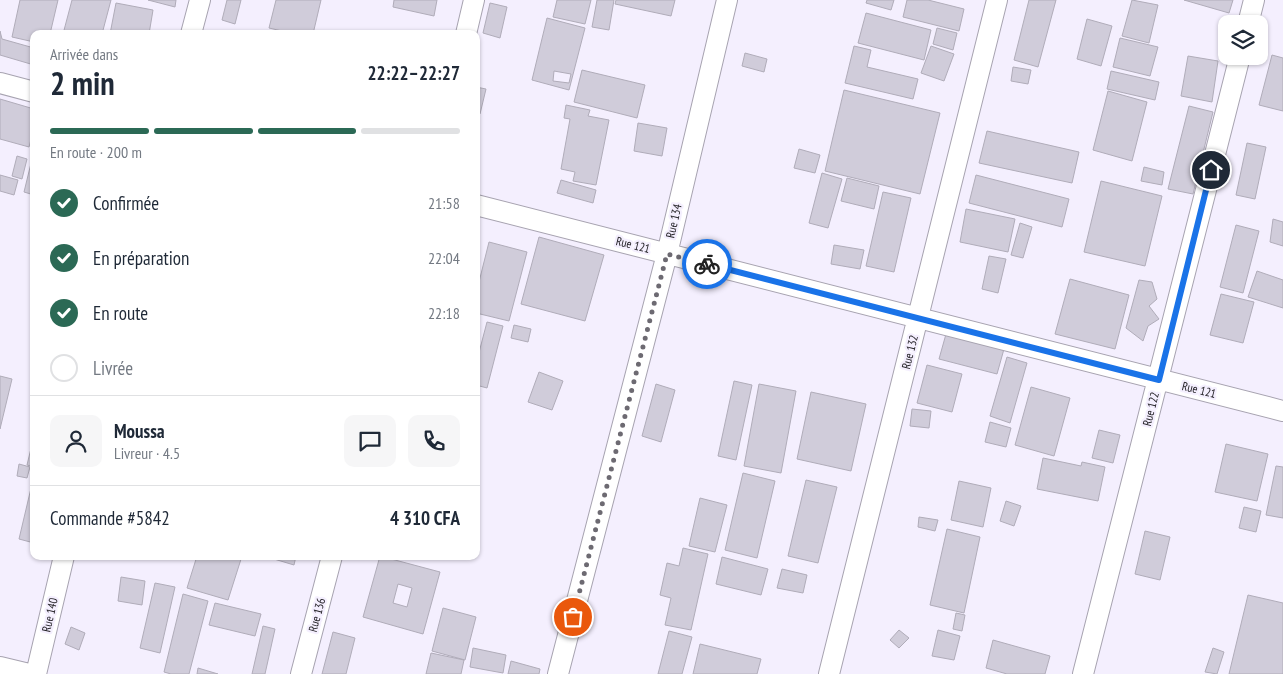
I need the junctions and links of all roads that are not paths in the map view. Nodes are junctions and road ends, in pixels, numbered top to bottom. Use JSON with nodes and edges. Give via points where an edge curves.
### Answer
{"nodes":[{"id":1,"x":200,"y":0,"type":"edge"},
{"id":2,"x":474,"y":0,"type":"edge"},
{"id":3,"x":727,"y":0,"type":"edge"},
{"id":4,"x":997,"y":0,"type":"edge"},
{"id":5,"x":1254,"y":0,"type":"edge"},
{"id":6,"x":1250,"y":15,"type":"edge"},
{"id":7,"x":192,"y":30,"type":"edge"},
{"id":8,"x":467,"y":30,"type":"edge"},
{"id":9,"x":1238,"y":65,"type":"edge"},
{"id":10,"x":0,"y":83,"type":"edge"},
{"id":11,"x":30,"y":91,"type":"edge"},
{"id":12,"x":480,"y":206,"type":"edge"},
{"id":13,"x":667,"y":254,"type":"junction"},
{"id":14,"x":918,"y":318,"type":"junction"},
{"id":15,"x":1159,"y":380,"type":"junction"},
{"id":16,"x":1283,"y":411,"type":"edge"},
{"id":17,"x":63,"y":560,"type":"edge"},
{"id":18,"x":331,"y":560,"type":"edge"},
{"id":19,"x":0,"y":666,"type":"edge"},
{"id":20,"x":29,"y":674,"type":"edge"},
{"id":21,"x":36,"y":674,"type":"edge"},
{"id":22,"x":302,"y":674,"type":"edge"},
{"id":23,"x":558,"y":674,"type":"edge"},
{"id":24,"x":829,"y":674,"type":"edge"},
{"id":25,"x":1084,"y":674,"type":"edge"}],
"edges":[{"from":1,"to":7,"type":"street"},
{"from":2,"to":8,"type":"street"},
{"from":3,"to":13,"type":"street","name":"Rue 134"},
{"from":4,"to":14,"type":"street","name":"Rue 132"},
{"from":5,"to":6,"type":"street"},
{"from":9,"to":15,"type":"street","name":"Rue 122"},
{"from":10,"to":11,"type":"street"},
{"from":12,"to":13,"type":"street","name":"Rue 121"},
{"from":13,"to":14,"type":"street","name":"Rue 121"},
{"from":13,"to":23,"type":"street","name":"Rue 134"},
{"from":14,"to":15,"type":"street","name":"Rue 121"},
{"from":14,"to":24,"type":"street","name":"Rue 132"},
{"from":15,"to":16,"type":"street","name":"Rue 121"},
{"from":15,"to":25,"type":"street","name":"Rue 122"},
{"from":17,"to":21,"type":"street","name":"Rue 140"},
{"from":18,"to":22,"type":"street","name":"Rue 136"},
{"from":19,"to":20,"type":"street"}]}
